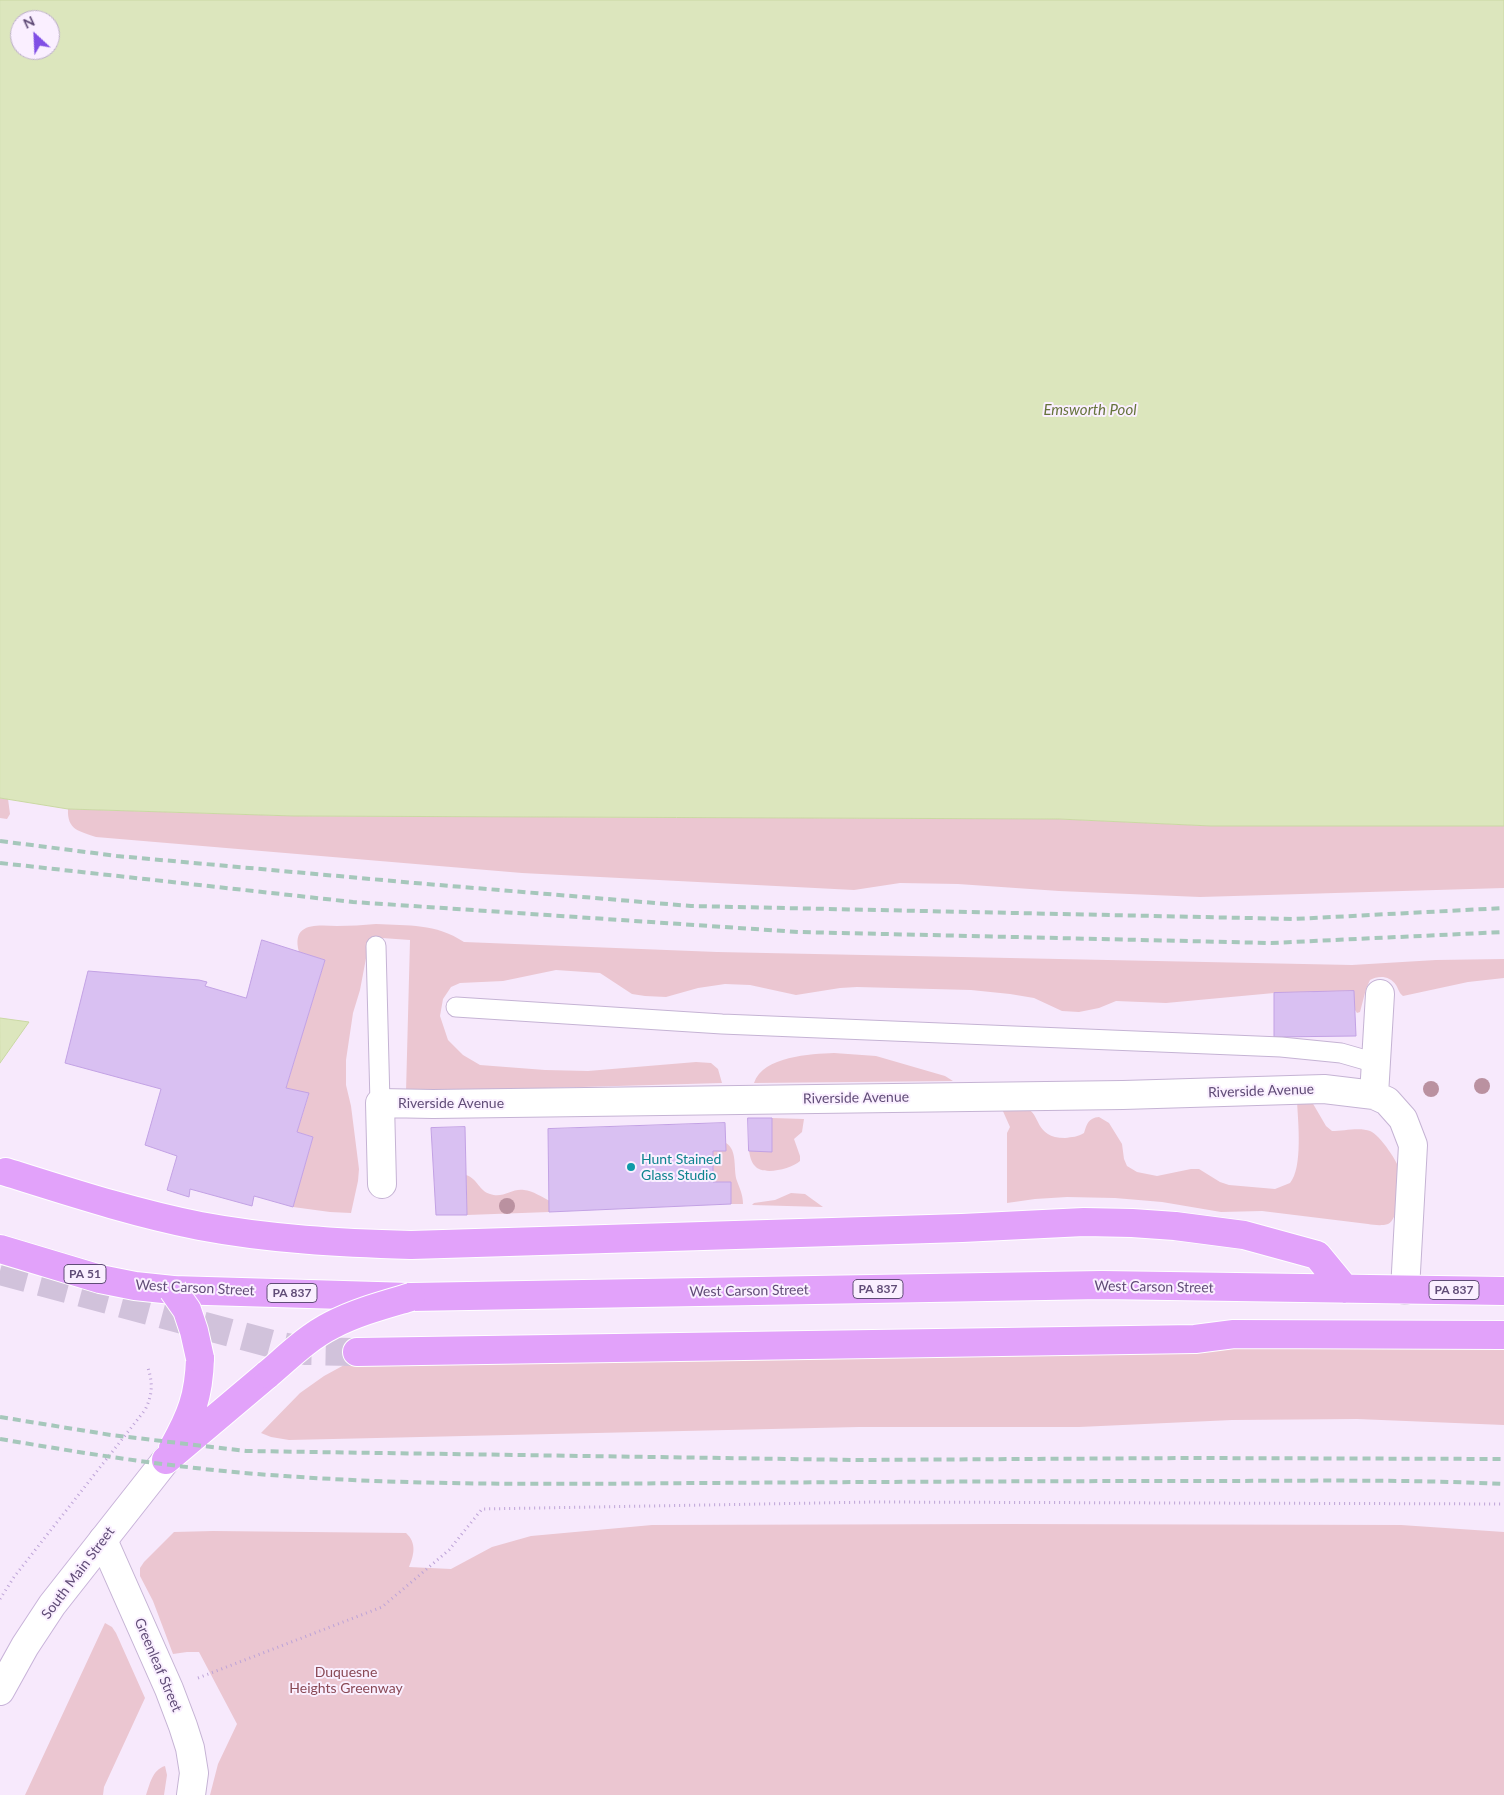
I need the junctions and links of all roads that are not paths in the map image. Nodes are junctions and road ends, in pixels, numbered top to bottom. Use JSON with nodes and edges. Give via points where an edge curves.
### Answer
{"nodes":[{"id":1,"x":376,"y":946,"type":"dead end"},
{"id":2,"x":1380,"y":994,"type":"dead end"},
{"id":3,"x":456,"y":1007,"type":"dead end"},
{"id":4,"x":1376,"y":1063,"type":"junction"},
{"id":5,"x":1374,"y":1095,"type":"junction"},
{"id":6,"x":380,"y":1104,"type":"junction"},
{"id":7,"x":6,"y":1172,"type":"dead end"},
{"id":8,"x":382,"y":1184,"type":"dead end"},
{"id":9,"x":0,"y":1249,"type":"edge"},
{"id":10,"x":1345,"y":1289,"type":"junction"},
{"id":11,"x":172,"y":1290,"type":"junction"},
{"id":12,"x":1405,"y":1290,"type":"junction"},
{"id":13,"x":1504,"y":1291,"type":"edge"},
{"id":14,"x":411,"y":1296,"type":"junction"},
{"id":15,"x":1504,"y":1335,"type":"edge"},
{"id":16,"x":357,"y":1352,"type":"tunnel mouth"},
{"id":17,"x":166,"y":1460,"type":"junction"},
{"id":18,"x":103,"y":1540,"type":"junction"},
{"id":19,"x":0,"y":1691,"type":"edge"},
{"id":20,"x":191,"y":1795,"type":"edge"}],
"edges":[{"from":1,"to":6,"type":"lane"},
{"from":2,"to":4,"type":"street"},
{"from":3,"to":4,"type":"lane","via":[[722,1024],[1281,1047],[1341,1053]]},
{"from":4,"to":5,"type":"street"},
{"from":5,"to":6,"type":"street","name":"Riverside Avenue","via":[[1324,1089],[1123,1095]]},
{"from":5,"to":12,"type":"street","name":"Riverside Avenue","via":[[1387,1101],[1403,1119],[1413,1145]]},
{"from":6,"to":8,"type":"street","name":"Riverside Avenue"},
{"from":7,"to":10,"type":"main road","via":[[200,1226],[350,1243],[430,1244],[1084,1222],[1175,1226],[1244,1235],[1318,1255]]},
{"from":9,"to":11,"type":"main road","name":"West Carson Street","number":"PA 51","via":[[100,1279]]},
{"from":10,"to":12,"type":"main road","name":"West Carson Street","number":"PA 837"},
{"from":10,"to":14,"type":"main road","name":"West Carson Street","number":"PA 837","via":[[1102,1285]]},
{"from":11,"to":14,"type":"main road","name":"West Carson Street","number":"PA 837","bridge":true},
{"from":11,"to":17,"type":"main road","bridge":true,"via":[[187,1310],[200,1358],[194,1405]]},
{"from":12,"to":13,"type":"main road","name":"West Carson Street","number":"PA 837"},
{"from":14,"to":17,"type":"main road","number":"PA 837","bridge":true,"via":[[360,1312],[301,1345]]},
{"from":15,"to":16,"type":"main road","via":[[1234,1334],[1194,1339]]},
{"from":17,"to":18,"type":"street","name":"South Main Street"},
{"from":18,"to":19,"type":"street","name":"South Main Street","via":[[52,1605]]},
{"from":18,"to":20,"type":"street","name":"Greenleaf Street","via":[[169,1689],[190,1748],[194,1774]]}]}
